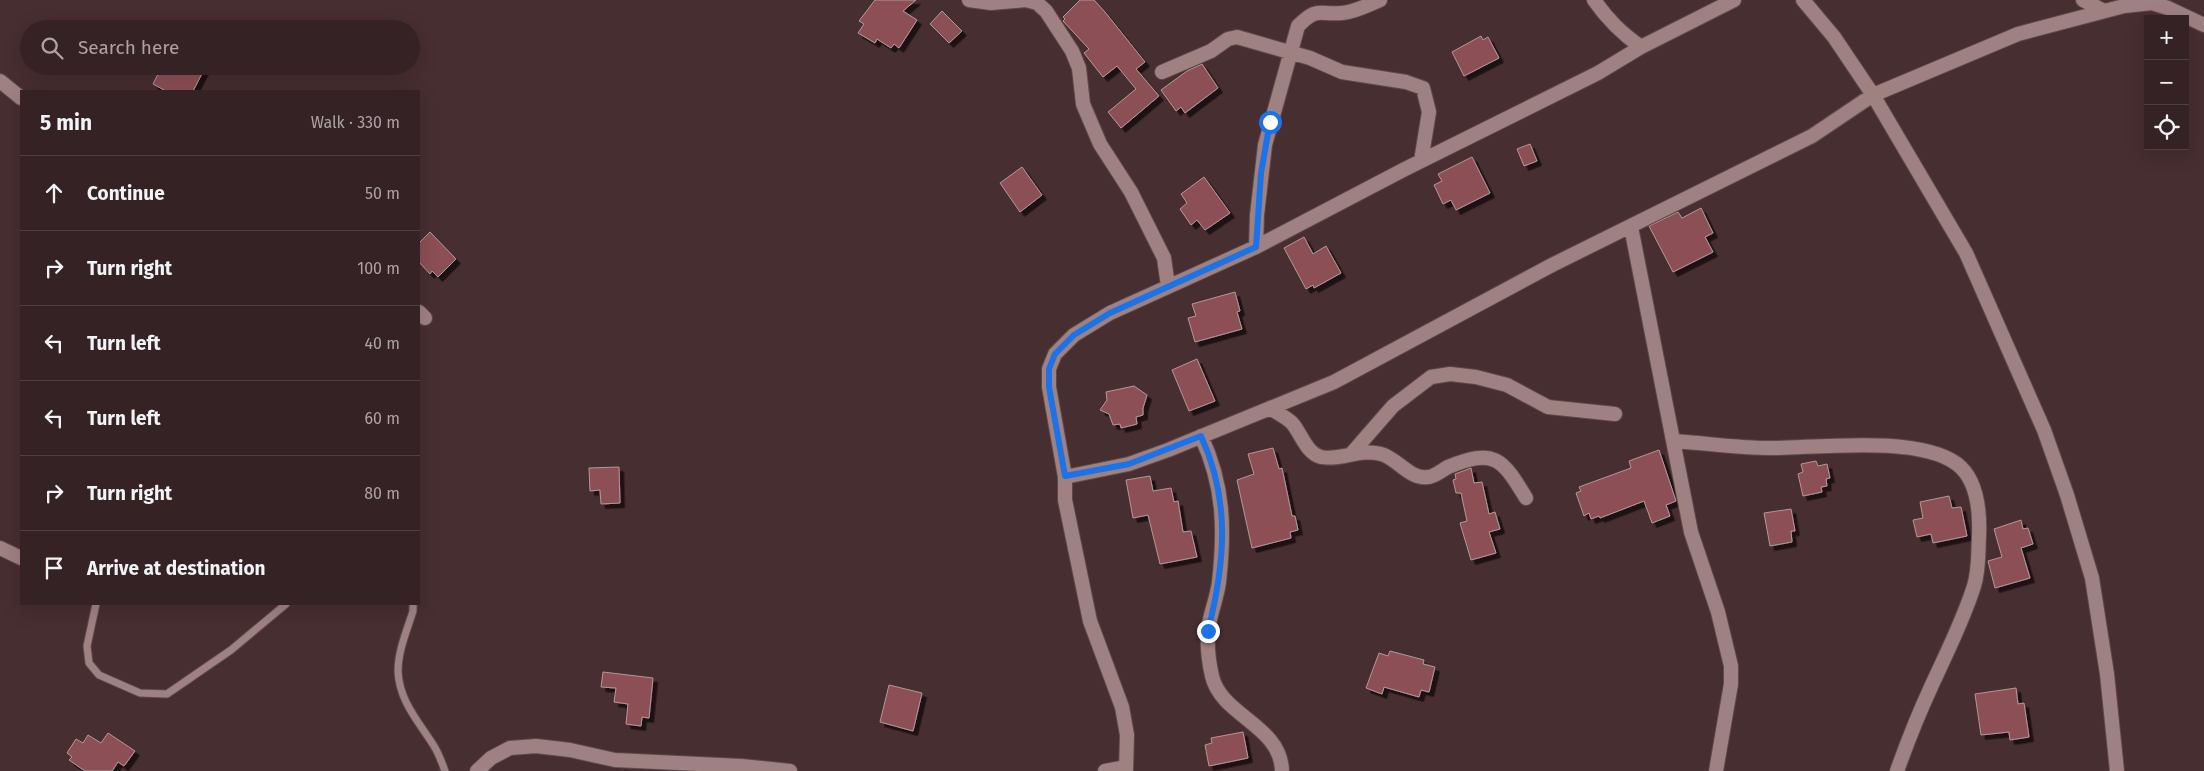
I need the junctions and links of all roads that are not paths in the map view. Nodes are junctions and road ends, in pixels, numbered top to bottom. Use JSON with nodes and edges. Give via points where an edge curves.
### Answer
{"nodes":[{"id":1,"x":969,"y":0,"type":"edge"},
{"id":2,"x":1314,"y":0,"type":"edge"},
{"id":3,"x":1380,"y":0,"type":"edge"},
{"id":4,"x":1594,"y":0,"type":"edge"},
{"id":5,"x":1734,"y":0,"type":"edge"},
{"id":6,"x":1803,"y":0,"type":"edge"},
{"id":7,"x":2083,"y":0,"type":"edge"},
{"id":8,"x":2104,"y":11,"type":"junction"},
{"id":9,"x":1310,"y":15,"type":"junction"},
{"id":10,"x":2204,"y":25,"type":"edge"},
{"id":11,"x":1641,"y":47,"type":"junction"},
{"id":12,"x":1290,"y":52,"type":"junction"},
{"id":13,"x":1162,"y":72,"type":"dead end"},
{"id":14,"x":0,"y":81,"type":"edge"},
{"id":15,"x":1873,"y":95,"type":"junction"},
{"id":16,"x":20,"y":97,"type":"edge"},
{"id":17,"x":1421,"y":161,"type":"junction"},
{"id":18,"x":1631,"y":227,"type":"junction"},
{"id":19,"x":1256,"y":247,"type":"junction"},
{"id":20,"x":1168,"y":286,"type":"junction"},
{"id":21,"x":1270,"y":408,"type":"junction"},
{"id":22,"x":1615,"y":414,"type":"dead end"},
{"id":23,"x":1201,"y":436,"type":"junction"},
{"id":24,"x":1672,"y":441,"type":"junction"},
{"id":25,"x":1352,"y":453,"type":"junction"},
{"id":26,"x":1065,"y":476,"type":"junction"},
{"id":27,"x":1526,"y":498,"type":"dead end"},
{"id":28,"x":0,"y":548,"type":"edge"},
{"id":29,"x":20,"y":558,"type":"edge"},
{"id":30,"x":96,"y":605,"type":"edge"},
{"id":31,"x":285,"y":605,"type":"edge"},
{"id":32,"x":413,"y":605,"type":"edge"},
{"id":33,"x":618,"y":766,"type":"edge"},
{"id":34,"x":1126,"y":769,"type":"edge"},
{"id":35,"x":445,"y":771,"type":"edge"},
{"id":36,"x":477,"y":771,"type":"edge"},
{"id":37,"x":790,"y":771,"type":"edge"},
{"id":38,"x":1105,"y":771,"type":"edge"},
{"id":39,"x":1282,"y":771,"type":"edge"},
{"id":40,"x":1716,"y":771,"type":"edge"},
{"id":41,"x":1897,"y":771,"type":"edge"},
{"id":42,"x":2117,"y":771,"type":"edge"}],
"edges":[{"from":1,"to":20,"type":"street","via":[[991,3],[1026,0],[1037,2],[1046,11],[1079,68],[1083,104],[1100,144],[1131,192],[1164,258]]},
{"from":2,"to":9,"type":"street"},
{"from":3,"to":9,"type":"street","via":[[1341,13],[1321,11]]},
{"from":4,"to":11,"type":"street","via":[[1609,21]]},
{"from":5,"to":11,"type":"street"},
{"from":6,"to":15,"type":"street","via":[[1834,37]]},
{"from":7,"to":8,"type":"street"},
{"from":8,"to":10,"type":"street","via":[[2152,3]]},
{"from":8,"to":15,"type":"street","via":[[2018,34]]},
{"from":9,"to":12,"type":"street","via":[[1298,26]]},
{"from":11,"to":17,"type":"street","via":[[1598,73]]},
{"from":12,"to":13,"type":"street","via":[[1237,36]]},
{"from":12,"to":17,"type":"street","via":[[1342,72],[1406,82],[1423,88],[1429,112]]},
{"from":12,"to":19,"type":"street","via":[[1265,146]]},
{"from":14,"to":16,"type":"street"},
{"from":15,"to":18,"type":"street","via":[[1812,136]]},
{"from":15,"to":42,"type":"street","via":[[1966,253],[2058,469],[2092,578],[2107,674]]},
{"from":17,"to":19,"type":"street"},
{"from":18,"to":21,"type":"street","via":[[1552,265],[1334,382]]},
{"from":18,"to":24,"type":"street"},
{"from":19,"to":20,"type":"street"},
{"from":20,"to":26,"type":"street","via":[[1110,313],[1074,335],[1055,354],[1049,369],[1049,387]]},
{"from":21,"to":23,"type":"street"},
{"from":21,"to":25,"type":"street","via":[[1291,423],[1312,452],[1336,457]]},
{"from":22,"to":25,"type":"street","via":[[1548,407],[1507,385],[1450,374],[1431,377],[1393,406]]},
{"from":23,"to":26,"type":"street","via":[[1129,464]]},
{"from":23,"to":39,"type":"street","via":[[1214,468],[1223,515],[1219,582],[1208,631],[1211,673],[1215,689],[1224,700],[1272,742],[1281,758]]},
{"from":24,"to":40,"type":"street","via":[[1691,532],[1718,612],[1731,666],[1731,684]]},
{"from":24,"to":41,"type":"street","via":[[1775,448],[1861,445],[1903,448],[1942,456],[1958,464],[1966,474],[1978,502],[1980,520],[1975,584]]},
{"from":25,"to":27,"type":"street","via":[[1383,454],[1413,475],[1428,478],[1470,458],[1488,457],[1502,465]]},
{"from":26,"to":34,"type":"street","via":[[1067,508],[1090,621],[1122,707],[1127,734]]},
{"from":28,"to":29,"type":"street"},
{"from":30,"to":31,"type":"lane","via":[[87,646],[89,663],[99,675],[140,693],[167,694],[231,650]]},
{"from":32,"to":35,"type":"lane","via":[[400,653],[398,671],[402,695],[436,748]]},
{"from":33,"to":36,"type":"street","via":[[570,750],[536,746],[510,748],[491,758]]},
{"from":33,"to":37,"type":"street","via":[[741,766]]},
{"from":34,"to":38,"type":"street"}]}
